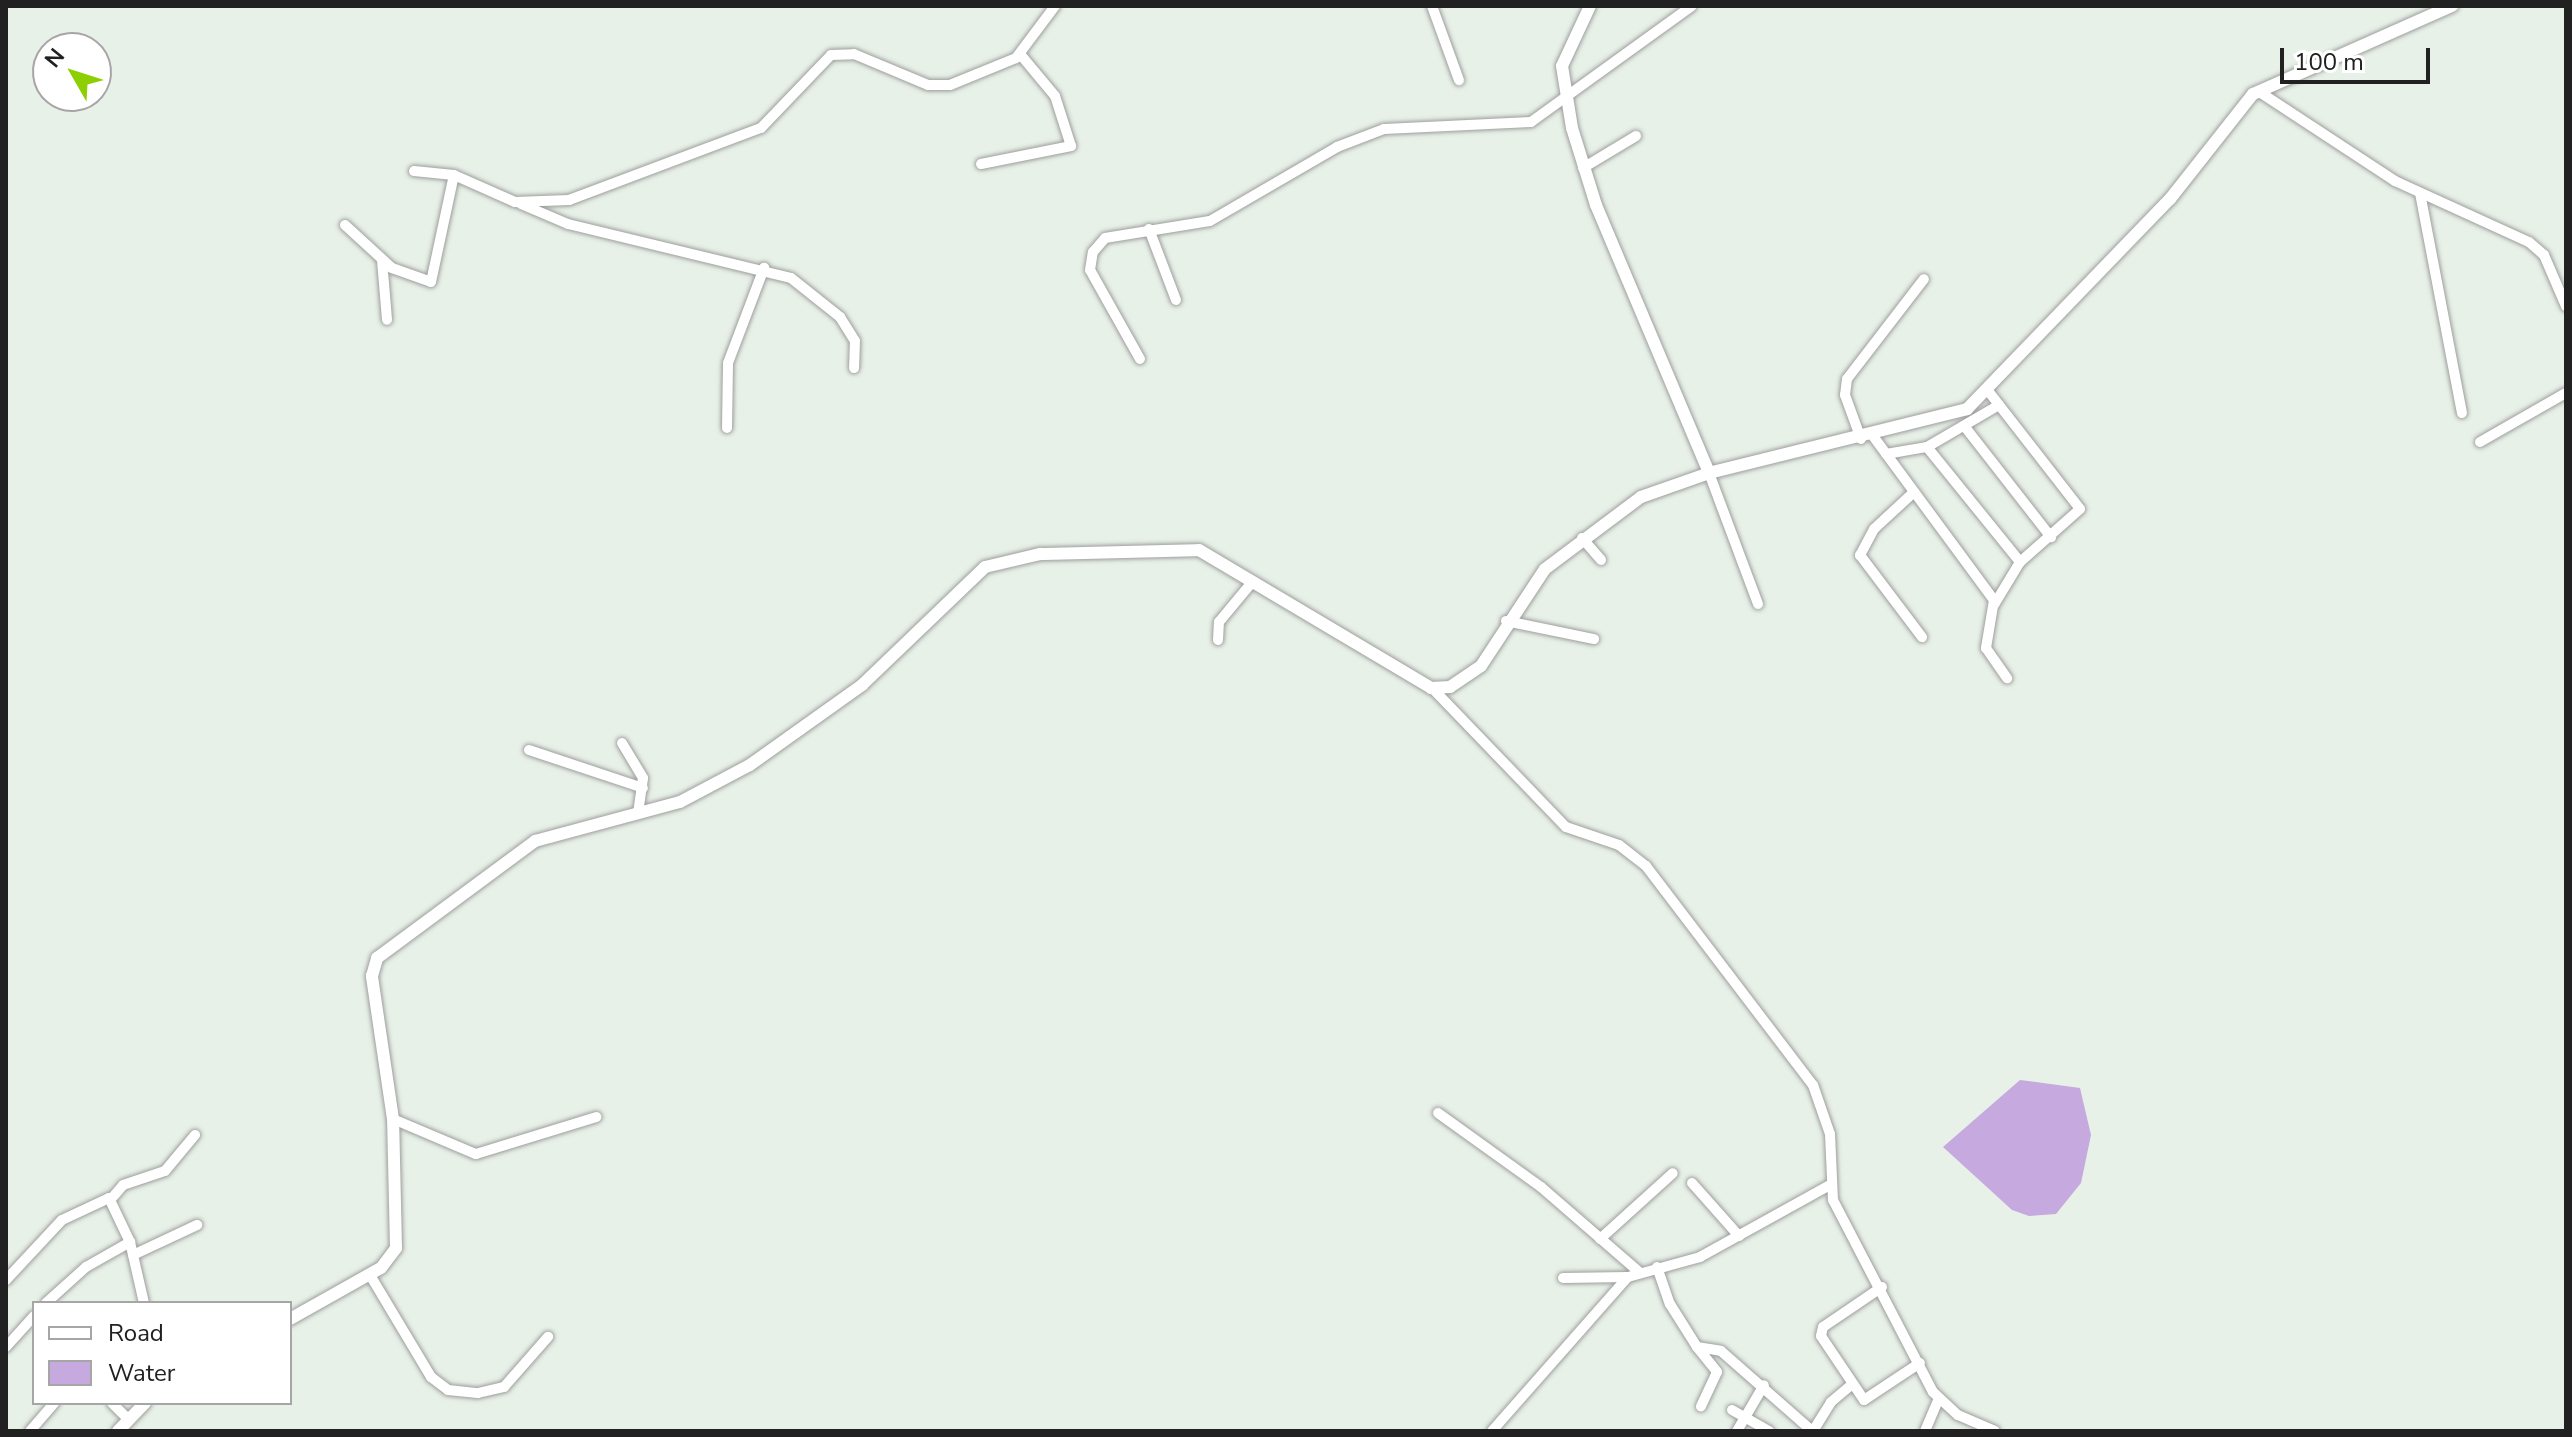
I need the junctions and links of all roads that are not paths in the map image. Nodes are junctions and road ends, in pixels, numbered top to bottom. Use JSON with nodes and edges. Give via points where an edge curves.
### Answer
{"nodes":[{"id":1,"x":1055,"y":6,"type":"edge"},
{"id":2,"x":1432,"y":6,"type":"edge"},
{"id":3,"x":1590,"y":6,"type":"edge"},
{"id":4,"x":1692,"y":6,"type":"edge"},
{"id":5,"x":2452,"y":6,"type":"edge"},
{"id":6,"x":1020,"y":54,"type":"junction"},
{"id":7,"x":1459,"y":80,"type":"dead end"},
{"id":8,"x":2258,"y":91,"type":"junction"},
{"id":9,"x":1567,"y":102,"type":"junction"},
{"id":10,"x":1636,"y":136,"type":"dead end"},
{"id":11,"x":981,"y":164,"type":"dead end"},
{"id":12,"x":1583,"y":168,"type":"junction"},
{"id":13,"x":414,"y":171,"type":"dead end"},
{"id":14,"x":454,"y":175,"type":"junction"},
{"id":15,"x":2420,"y":193,"type":"junction"},
{"id":16,"x":515,"y":202,"type":"junction"},
{"id":17,"x":345,"y":225,"type":"dead end"},
{"id":18,"x":1149,"y":229,"type":"junction"},
{"id":19,"x":382,"y":260,"type":"junction"},
{"id":20,"x":764,"y":268,"type":"junction"},
{"id":21,"x":1924,"y":279,"type":"dead end"},
{"id":22,"x":1176,"y":300,"type":"dead end"},
{"id":23,"x":2566,"y":306,"type":"edge"},
{"id":24,"x":387,"y":320,"type":"dead end"},
{"id":25,"x":1140,"y":359,"type":"dead end"},
{"id":26,"x":854,"y":368,"type":"dead end"},
{"id":27,"x":1989,"y":392,"type":"junction"},
{"id":28,"x":2566,"y":393,"type":"edge"},
{"id":29,"x":1999,"y":405,"type":"junction"},
{"id":30,"x":2462,"y":413,"type":"dead end"},
{"id":31,"x":1965,"y":427,"type":"junction"},
{"id":32,"x":727,"y":428,"type":"dead end"},
{"id":33,"x":1867,"y":438,"type":"junction"},
{"id":34,"x":2480,"y":442,"type":"dead end"},
{"id":35,"x":1927,"y":447,"type":"junction"},
{"id":36,"x":1886,"y":454,"type":"junction"},
{"id":37,"x":1709,"y":473,"type":"junction"},
{"id":38,"x":1914,"y":492,"type":"junction"},
{"id":39,"x":2051,"y":537,"type":"junction"},
{"id":40,"x":1582,"y":538,"type":"junction"},
{"id":41,"x":1601,"y":560,"type":"dead end"},
{"id":42,"x":2020,"y":562,"type":"junction"},
{"id":43,"x":1253,"y":581,"type":"junction"},
{"id":44,"x":1758,"y":604,"type":"dead end"},
{"id":45,"x":1994,"y":605,"type":"junction"},
{"id":46,"x":1506,"y":621,"type":"junction"},
{"id":47,"x":1922,"y":637,"type":"dead end"},
{"id":48,"x":1594,"y":639,"type":"dead end"},
{"id":49,"x":1218,"y":640,"type":"dead end"},
{"id":50,"x":2007,"y":678,"type":"dead end"},
{"id":51,"x":1434,"y":690,"type":"junction"},
{"id":52,"x":622,"y":743,"type":"dead end"},
{"id":53,"x":529,"y":750,"type":"dead end"},
{"id":54,"x":643,"y":788,"type":"junction"},
{"id":55,"x":638,"y":813,"type":"junction"},
{"id":56,"x":1438,"y":1113,"type":"dead end"},
{"id":57,"x":596,"y":1117,"type":"dead end"},
{"id":58,"x":393,"y":1119,"type":"junction"},
{"id":59,"x":195,"y":1135,"type":"dead end"},
{"id":60,"x":1673,"y":1173,"type":"dead end"},
{"id":61,"x":1692,"y":1183,"type":"dead end"},
{"id":62,"x":1830,"y":1185,"type":"junction"},
{"id":63,"x":111,"y":1199,"type":"junction"},
{"id":64,"x":197,"y":1225,"type":"dead end"},
{"id":65,"x":1739,"y":1236,"type":"junction"},
{"id":66,"x":1600,"y":1239,"type":"junction"},
{"id":67,"x":130,"y":1242,"type":"junction"},
{"id":68,"x":133,"y":1255,"type":"junction"},
{"id":69,"x":1657,"y":1267,"type":"junction"},
{"id":70,"x":370,"y":1275,"type":"junction"},
{"id":71,"x":1633,"y":1275,"type":"junction"},
{"id":72,"x":1563,"y":1278,"type":"dead end"},
{"id":73,"x":6,"y":1280,"type":"edge"},
{"id":74,"x":1882,"y":1287,"type":"junction"},
{"id":75,"x":48,"y":1301,"type":"edge"},
{"id":76,"x":144,"y":1301,"type":"edge"},
{"id":77,"x":32,"y":1318,"type":"edge"},
{"id":78,"x":292,"y":1318,"type":"edge"},
{"id":79,"x":548,"y":1337,"type":"dead end"},
{"id":80,"x":6,"y":1347,"type":"edge"},
{"id":81,"x":1697,"y":1347,"type":"junction"},
{"id":82,"x":1920,"y":1363,"type":"junction"},
{"id":83,"x":1764,"y":1385,"type":"junction"},
{"id":84,"x":1851,"y":1385,"type":"junction"},
{"id":85,"x":1938,"y":1401,"type":"junction"},
{"id":86,"x":52,"y":1405,"type":"edge"},
{"id":87,"x":114,"y":1405,"type":"edge"},
{"id":88,"x":143,"y":1405,"type":"edge"},
{"id":89,"x":1701,"y":1407,"type":"dead end"},
{"id":90,"x":1732,"y":1410,"type":"dead end"},
{"id":91,"x":1745,"y":1418,"type":"junction"},
{"id":92,"x":128,"y":1419,"type":"junction"},
{"id":93,"x":30,"y":1431,"type":"edge"},
{"id":94,"x":118,"y":1431,"type":"edge"},
{"id":95,"x":1492,"y":1431,"type":"edge"},
{"id":96,"x":1737,"y":1431,"type":"edge"},
{"id":97,"x":1769,"y":1431,"type":"edge"},
{"id":98,"x":1812,"y":1431,"type":"edge"},
{"id":99,"x":1925,"y":1431,"type":"edge"},
{"id":100,"x":1995,"y":1431,"type":"edge"}],
"edges":[{"from":1,"to":6,"type":"street"},
{"from":2,"to":7,"type":"street"},
{"from":3,"to":9,"type":"street","via":[[1564,58]]},
{"from":4,"to":9,"type":"street"},
{"from":5,"to":8,"type":"street"},
{"from":6,"to":11,"type":"street","via":[[1055,96],[1071,146]]},
{"from":6,"to":16,"type":"street","via":[[938,87],[854,54],[831,55],[761,128],[569,200]]},
{"from":8,"to":15,"type":"street"},
{"from":8,"to":27,"type":"street","via":[[2170,199]]},
{"from":9,"to":12,"type":"street"},
{"from":9,"to":18,"type":"street","via":[[1531,122],[1384,129],[1337,147],[1227,214]]},
{"from":10,"to":12,"type":"street"},
{"from":12,"to":37,"type":"street"},
{"from":13,"to":14,"type":"street"},
{"from":14,"to":16,"type":"street"},
{"from":14,"to":19,"type":"street","via":[[435,279],[418,281]]},
{"from":15,"to":23,"type":"street","via":[[2529,242],[2544,255]]},
{"from":15,"to":30,"type":"street"},
{"from":16,"to":20,"type":"street","via":[[568,224]]},
{"from":17,"to":19,"type":"street"},
{"from":18,"to":22,"type":"street"},
{"from":18,"to":25,"type":"street","via":[[1105,238],[1089,263]]},
{"from":19,"to":24,"type":"street"},
{"from":20,"to":26,"type":"street","via":[[801,284],[831,308],[855,341]]},
{"from":20,"to":32,"type":"street","via":[[728,363]]},
{"from":21,"to":33,"type":"street","via":[[1847,379],[1845,395]]},
{"from":27,"to":29,"type":"street"},
{"from":27,"to":33,"type":"street","via":[[1953,416]]},
{"from":28,"to":34,"type":"street"},
{"from":29,"to":31,"type":"street"},
{"from":29,"to":39,"type":"street","via":[[2079,505]]},
{"from":31,"to":35,"type":"street"},
{"from":31,"to":39,"type":"street"},
{"from":33,"to":36,"type":"street"},
{"from":33,"to":37,"type":"street"},
{"from":35,"to":36,"type":"street"},
{"from":35,"to":42,"type":"street"},
{"from":36,"to":38,"type":"street"},
{"from":37,"to":40,"type":"street","via":[[1641,497]]},
{"from":37,"to":44,"type":"street"},
{"from":38,"to":45,"type":"street"},
{"from":38,"to":47,"type":"street","via":[[1874,529],[1860,555]]},
{"from":39,"to":42,"type":"street"},
{"from":40,"to":41,"type":"street"},
{"from":40,"to":46,"type":"street","via":[[1545,569]]},
{"from":42,"to":45,"type":"street"},
{"from":43,"to":49,"type":"street","via":[[1219,622]]},
{"from":43,"to":51,"type":"street"},
{"from":43,"to":55,"type":"street","via":[[1216,556],[1191,549],[997,562],[970,579],[838,705],[709,788]]},
{"from":45,"to":50,"type":"street","via":[[1986,648]]},
{"from":46,"to":48,"type":"street"},
{"from":46,"to":51,"type":"street","via":[[1481,666],[1450,687]]},
{"from":51,"to":62,"type":"street","via":[[1566,827],[1619,845],[1646,866],[1813,1085],[1830,1134]]},
{"from":52,"to":54,"type":"street","via":[[640,768]]},
{"from":53,"to":54,"type":"street"},
{"from":54,"to":55,"type":"street"},
{"from":55,"to":58,"type":"street","via":[[535,841],[377,958],[372,976]]},
{"from":56,"to":66,"type":"street"},
{"from":57,"to":58,"type":"street","via":[[476,1154]]},
{"from":58,"to":70,"type":"street","via":[[398,1239],[393,1255]]},
{"from":59,"to":63,"type":"street","via":[[165,1171],[130,1181]]},
{"from":60,"to":66,"type":"street"},
{"from":61,"to":65,"type":"street"},
{"from":62,"to":65,"type":"street"},
{"from":62,"to":74,"type":"street"},
{"from":63,"to":67,"type":"street"},
{"from":63,"to":73,"type":"street","via":[[62,1220]]},
{"from":64,"to":68,"type":"street"},
{"from":65,"to":69,"type":"street","via":[[1683,1264]]},
{"from":66,"to":71,"type":"street"},
{"from":67,"to":68,"type":"street"},
{"from":67,"to":75,"type":"street","via":[[86,1267]]},
{"from":68,"to":76,"type":"street"},
{"from":69,"to":71,"type":"street"},
{"from":69,"to":81,"type":"street","via":[[1670,1304]]},
{"from":70,"to":78,"type":"street"},
{"from":70,"to":79,"type":"street","via":[[431,1377],[448,1390],[478,1393],[504,1387]]},
{"from":71,"to":72,"type":"street"},
{"from":71,"to":95,"type":"street"},
{"from":74,"to":82,"type":"street"},
{"from":74,"to":84,"type":"street","via":[[1820,1332]]},
{"from":77,"to":80,"type":"street"},
{"from":81,"to":83,"type":"street","via":[[1721,1351]]},
{"from":81,"to":89,"type":"street","via":[[1717,1372]]},
{"from":82,"to":84,"type":"street","via":[[1864,1400]]},
{"from":82,"to":85,"type":"street"},
{"from":83,"to":91,"type":"street"},
{"from":83,"to":98,"type":"street"},
{"from":84,"to":98,"type":"street","via":[[1831,1402]]},
{"from":85,"to":99,"type":"street"},
{"from":85,"to":100,"type":"street"},
{"from":86,"to":93,"type":"street"},
{"from":87,"to":92,"type":"street"},
{"from":88,"to":92,"type":"street"},
{"from":90,"to":91,"type":"street"},
{"from":91,"to":96,"type":"street"},
{"from":91,"to":97,"type":"street"},
{"from":92,"to":94,"type":"street"}]}
